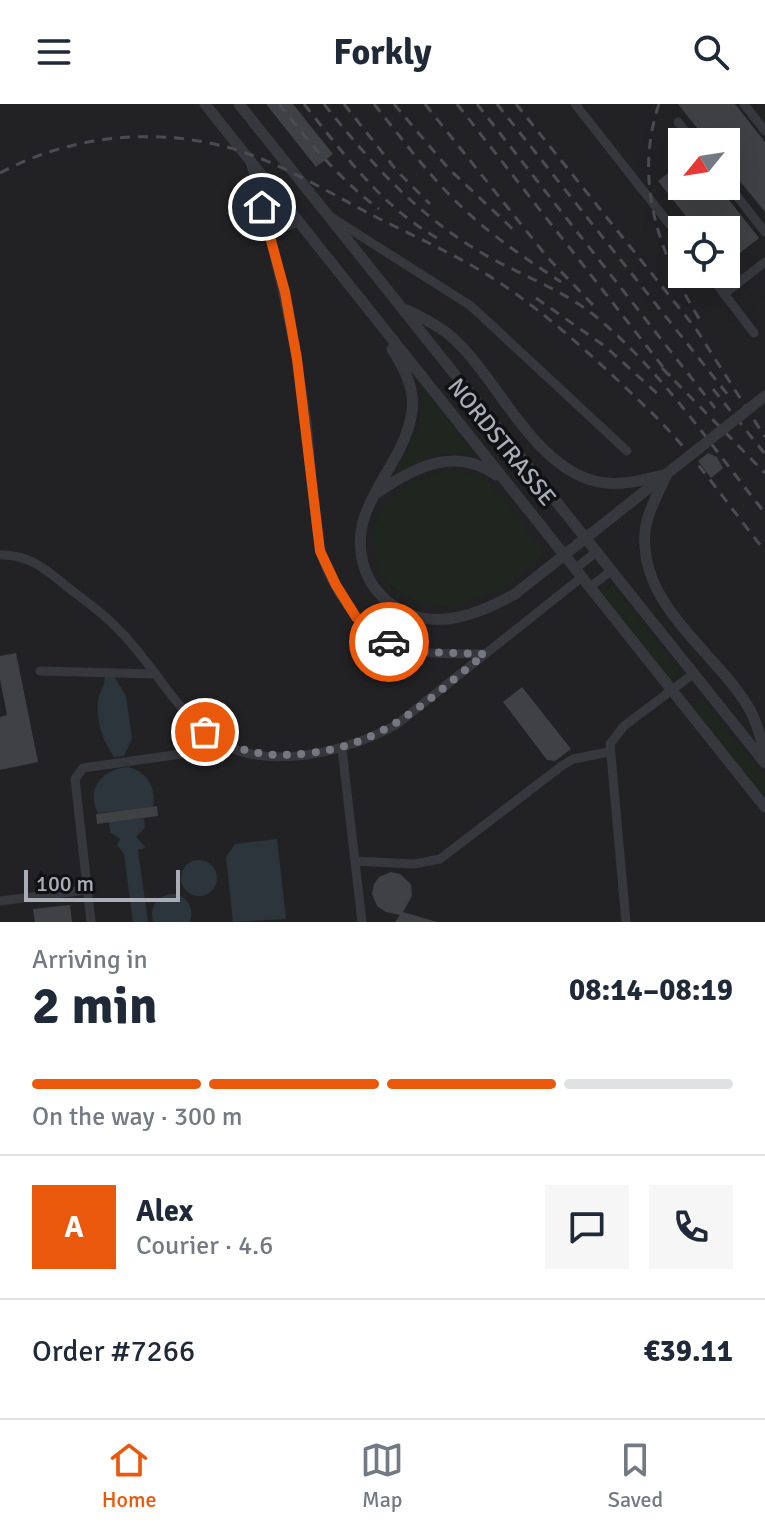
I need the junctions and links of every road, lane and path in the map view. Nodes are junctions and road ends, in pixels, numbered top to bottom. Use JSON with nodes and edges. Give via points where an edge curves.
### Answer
{"nodes":[{"id":1,"x":205,"y":104,"type":"edge"},
{"id":2,"x":239,"y":104,"type":"edge"},
{"id":3,"x":575,"y":104,"type":"edge"},
{"id":4,"x":744,"y":104,"type":"edge"},
{"id":5,"x":678,"y":122,"type":"dead end"},
{"id":6,"x":683,"y":128,"type":"edge"},
{"id":7,"x":765,"y":131,"type":"edge"},
{"id":8,"x":250,"y":161,"type":"junction"},
{"id":9,"x":740,"y":200,"type":"edge"},
{"id":10,"x":328,"y":215,"type":"junction"},
{"id":11,"x":298,"y":222,"type":"junction"},
{"id":12,"x":668,"y":222,"type":"edge"},
{"id":13,"x":765,"y":232,"type":"edge"},
{"id":14,"x":269,"y":233,"type":"junction"},
{"id":15,"x":765,"y":262,"type":"edge"},
{"id":16,"x":720,"y":288,"type":"edge"},
{"id":17,"x":724,"y":294,"type":"junction"},
{"id":18,"x":365,"y":306,"type":"junction"},
{"id":19,"x":402,"y":308,"type":"junction"},
{"id":20,"x":754,"y":333,"type":"dead end"},
{"id":21,"x":765,"y":396,"type":"edge"},
{"id":22,"x":627,"y":451,"type":"dead end"},
{"id":23,"x":667,"y":474,"type":"junction"},
{"id":24,"x":507,"y":482,"type":"junction"},
{"id":25,"x":374,"y":496,"type":"junction"},
{"id":26,"x":596,"y":552,"type":"junction"},
{"id":27,"x":0,"y":555,"type":"edge"},
{"id":28,"x":611,"y":571,"type":"junction"},
{"id":29,"x":579,"y":573,"type":"junction"},
{"id":30,"x":590,"y":587,"type":"junction"},
{"id":31,"x":485,"y":654,"type":"junction"},
{"id":32,"x":40,"y":671,"type":"dead end"},
{"id":33,"x":156,"y":674,"type":"junction"},
{"id":34,"x":693,"y":674,"type":"junction"},
{"id":35,"x":672,"y":690,"type":"junction"},
{"id":36,"x":205,"y":732,"type":"junction"},
{"id":37,"x":342,"y":749,"type":"junction"},
{"id":38,"x":765,"y":751,"type":"edge"},
{"id":39,"x":609,"y":752,"type":"junction"},
{"id":40,"x":765,"y":763,"type":"edge"},
{"id":41,"x":765,"y":807,"type":"edge"},
{"id":42,"x":355,"y":861,"type":"junction"},
{"id":43,"x":86,"y":890,"type":"junction"},
{"id":44,"x":0,"y":901,"type":"edge"},
{"id":45,"x":91,"y":922,"type":"edge"},
{"id":46,"x":362,"y":922,"type":"edge"},
{"id":47,"x":626,"y":922,"type":"edge"}],
"edges":[{"from":1,"to":8,"type":"street","name":"NORDSTRASSE"},
{"from":2,"to":10,"type":"street","name":"NORDSTRASSE"},
{"from":3,"to":12,"type":"street"},
{"from":4,"to":7,"type":"street"},
{"from":5,"to":6,"type":"street"},
{"from":8,"to":11,"type":"street","name":"NORDSTRASSE"},
{"from":8,"to":14,"type":"street"},
{"from":9,"to":13,"type":"street"},
{"from":10,"to":19,"type":"street","name":"NORDSTRASSE"},
{"from":10,"to":22,"type":"street","via":[[471,306]]},
{"from":11,"to":14,"type":"street"},
{"from":11,"to":18,"type":"street","name":"NORDSTRASSE"},
{"from":14,"to":31,"type":"street","via":[[297,359],[320,551],[336,585],[375,635],[397,646]]},
{"from":15,"to":17,"type":"street"},
{"from":16,"to":17,"type":"street"},
{"from":17,"to":20,"type":"street"},
{"from":18,"to":24,"type":"street","name":"NORDSTRASSE"},
{"from":18,"to":25,"type":"street","via":[[403,367],[413,407],[408,434]]},
{"from":19,"to":23,"type":"street","via":[[454,339],[565,467],[604,483]]},
{"from":19,"to":26,"type":"street","name":"NORDSTRASSE"},
{"from":21,"to":23,"type":"street","bridge":true},
{"from":23,"to":25,"type":"street","bridge":true,"via":[[515,594],[474,614],[438,620],[410,614],[387,601],[366,574],[360,554],[362,519]]},
{"from":23,"to":38,"type":"street","via":[[645,531],[654,582],[750,710]]},
{"from":24,"to":25,"type":"street","via":[[475,463],[449,459],[417,469]]},
{"from":24,"to":29,"type":"street","name":"NORDSTRASSE"},
{"from":26,"to":28,"type":"street","name":"NORDSTRASSE"},
{"from":26,"to":29,"type":"street"},
{"from":27,"to":33,"type":"street","via":[[19,556],[45,568],[117,628]]},
{"from":28,"to":30,"type":"street"},
{"from":28,"to":34,"type":"street","name":"NORDSTRASSE"},
{"from":29,"to":30,"type":"street","name":"NORDSTRASSE"},
{"from":29,"to":31,"type":"street"},
{"from":30,"to":35,"type":"street","name":"NORDSTRASSE"},
{"from":31,"to":37,"type":"street","via":[[396,725]]},
{"from":32,"to":33,"type":"street"},
{"from":33,"to":36,"type":"street"},
{"from":34,"to":35,"type":"street"},
{"from":34,"to":40,"type":"street","name":"NORDSTRASSE"},
{"from":35,"to":39,"type":"street","via":[[624,726]]},
{"from":35,"to":41,"type":"street","name":"NORDSTRASSE"},
{"from":36,"to":37,"type":"street","via":[[249,753],[275,757]]},
{"from":36,"to":43,"type":"street","via":[[181,754],[83,768],[75,779]]},
{"from":37,"to":42,"type":"street"},
{"from":39,"to":42,"type":"street","via":[[563,765],[440,859],[414,864]]},
{"from":39,"to":47,"type":"street"},
{"from":42,"to":46,"type":"street"},
{"from":43,"to":44,"type":"street"},
{"from":43,"to":45,"type":"street"}]}
